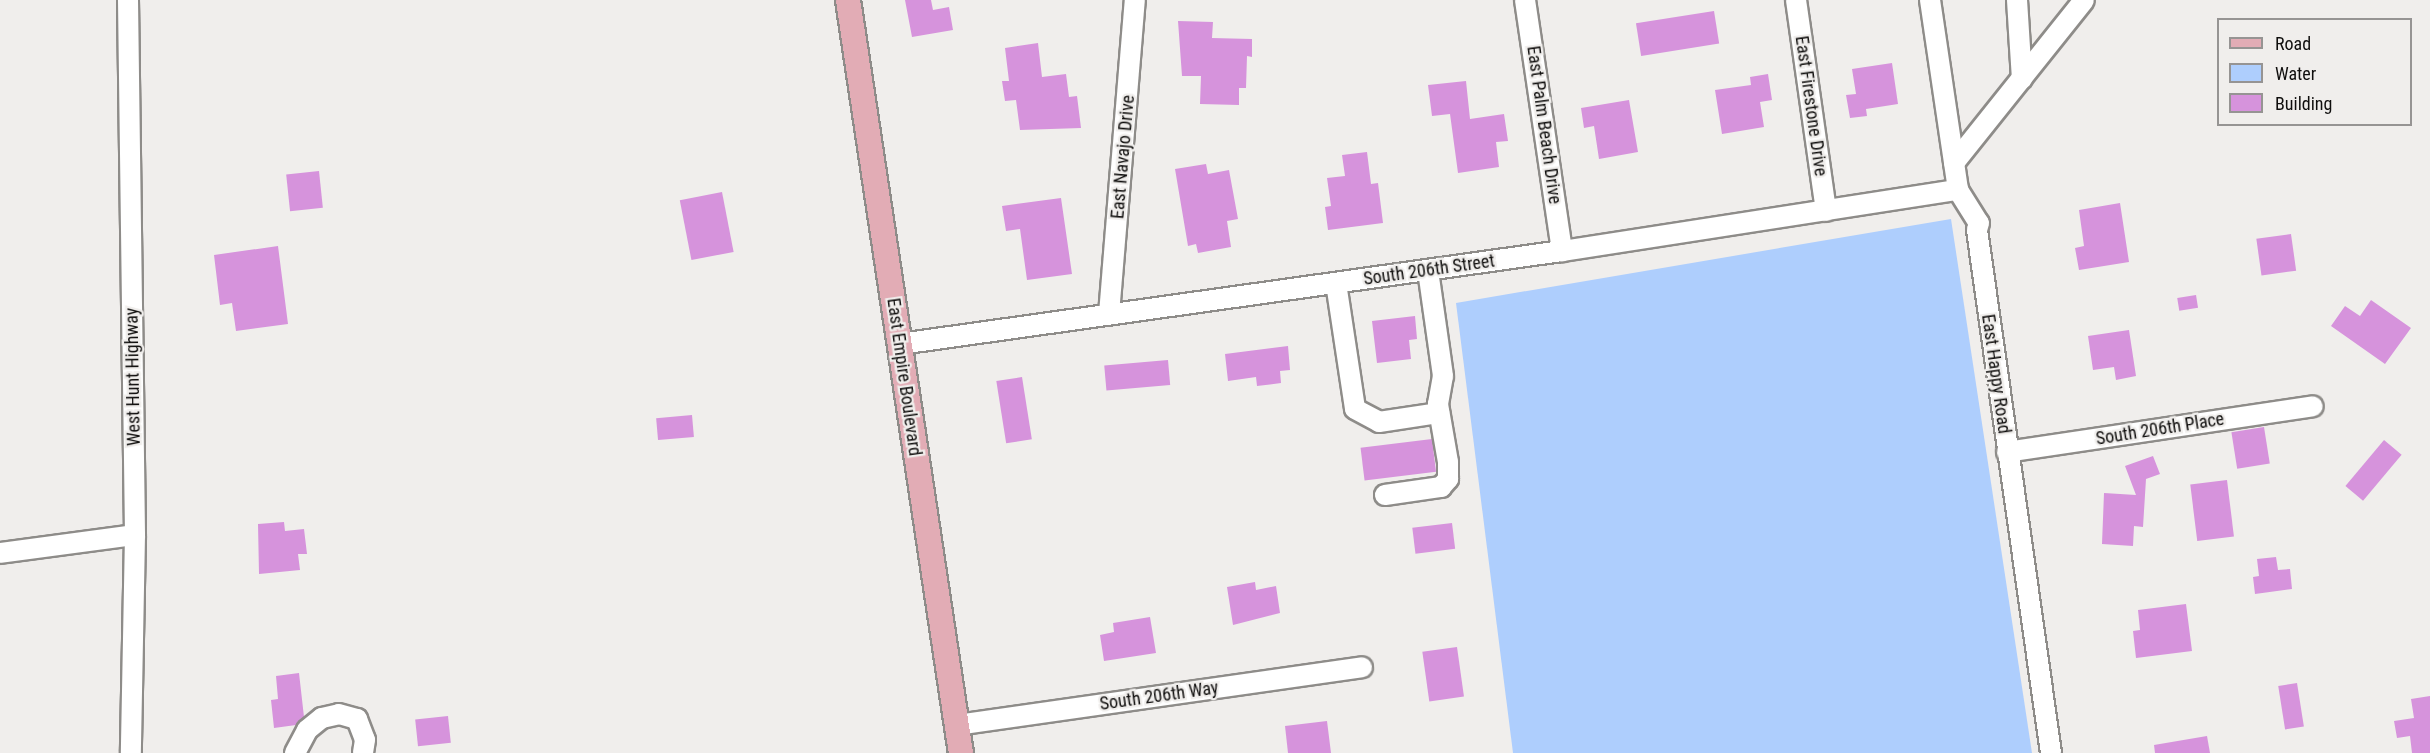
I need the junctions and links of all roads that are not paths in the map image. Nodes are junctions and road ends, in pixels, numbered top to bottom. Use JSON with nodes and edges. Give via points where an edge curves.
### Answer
{"nodes":[{"id":1,"x":128,"y":0,"type":"edge"},
{"id":2,"x":848,"y":0,"type":"edge"},
{"id":3,"x":1135,"y":0,"type":"edge"},
{"id":4,"x":1525,"y":0,"type":"edge"},
{"id":5,"x":1796,"y":0,"type":"edge"},
{"id":6,"x":1930,"y":0,"type":"edge"},
{"id":7,"x":2017,"y":0,"type":"edge"},
{"id":8,"x":2084,"y":0,"type":"edge"},
{"id":9,"x":2022,"y":79,"type":"junction"},
{"id":10,"x":1954,"y":163,"type":"junction"},
{"id":11,"x":1958,"y":190,"type":"junction"},
{"id":12,"x":1826,"y":211,"type":"junction"},
{"id":13,"x":1562,"y":251,"type":"junction"},
{"id":14,"x":1428,"y":270,"type":"junction"},
{"id":15,"x":1336,"y":283,"type":"junction"},
{"id":16,"x":1109,"y":314,"type":"junction"},
{"id":17,"x":900,"y":344,"type":"junction"},
{"id":18,"x":2313,"y":406,"type":"dead end"},
{"id":19,"x":1439,"y":413,"type":"junction"},
{"id":20,"x":2007,"y":452,"type":"junction"},
{"id":21,"x":1385,"y":495,"type":"dead end"},
{"id":22,"x":135,"y":535,"type":"junction"},
{"id":23,"x":0,"y":553,"type":"edge"},
{"id":24,"x":1362,"y":667,"type":"dead end"},
{"id":25,"x":957,"y":725,"type":"junction"},
{"id":26,"x":131,"y":753,"type":"edge"},
{"id":27,"x":295,"y":753,"type":"edge"},
{"id":28,"x":363,"y":753,"type":"edge"},
{"id":29,"x":961,"y":753,"type":"edge"},
{"id":30,"x":2051,"y":753,"type":"edge"}],
"edges":[{"from":1,"to":22,"type":"street","name":"West Hunt Highway"},
{"from":2,"to":17,"type":"main road","name":"East Empire Boulevard"},
{"from":3,"to":16,"type":"street","name":"East Navajo Drive"},
{"from":4,"to":13,"type":"street","name":"East Palm Beach Drive"},
{"from":5,"to":12,"type":"street","name":"East Firestone Drive"},
{"from":6,"to":10,"type":"street","name":"East Happy Road"},
{"from":7,"to":9,"type":"street"},
{"from":8,"to":9,"type":"street"},
{"from":9,"to":10,"type":"street"},
{"from":10,"to":11,"type":"street","name":"East Happy Road"},
{"from":11,"to":12,"type":"street","name":"South 206th Street"},
{"from":11,"to":20,"type":"street","name":"East Happy Road","via":[[1979,223]]},
{"from":12,"to":13,"type":"street","name":"South 206th Street"},
{"from":13,"to":14,"type":"street","name":"South 206th Street"},
{"from":14,"to":15,"type":"street","name":"South 206th Street"},
{"from":14,"to":19,"type":"street","via":[[1443,376]]},
{"from":15,"to":16,"type":"street","name":"South 206th Street"},
{"from":15,"to":19,"type":"street","via":[[1355,409],[1378,422]]},
{"from":16,"to":17,"type":"street","name":"South 206th Street"},
{"from":17,"to":25,"type":"main road","name":"East Empire Boulevard"},
{"from":18,"to":20,"type":"street","name":"South 206th Place"},
{"from":19,"to":21,"type":"street","via":[[1448,479],[1441,487]]},
{"from":20,"to":30,"type":"street","name":"East Happy Road"},
{"from":22,"to":23,"type":"street"},
{"from":22,"to":26,"type":"street","name":"West Hunt Highway"},
{"from":24,"to":25,"type":"street","name":"South 206th Way"},
{"from":25,"to":29,"type":"main road","name":"East Empire Boulevard"},
{"from":27,"to":28,"type":"street","via":[[307,730],[322,718],[339,714],[357,719],[364,740]]}]}
